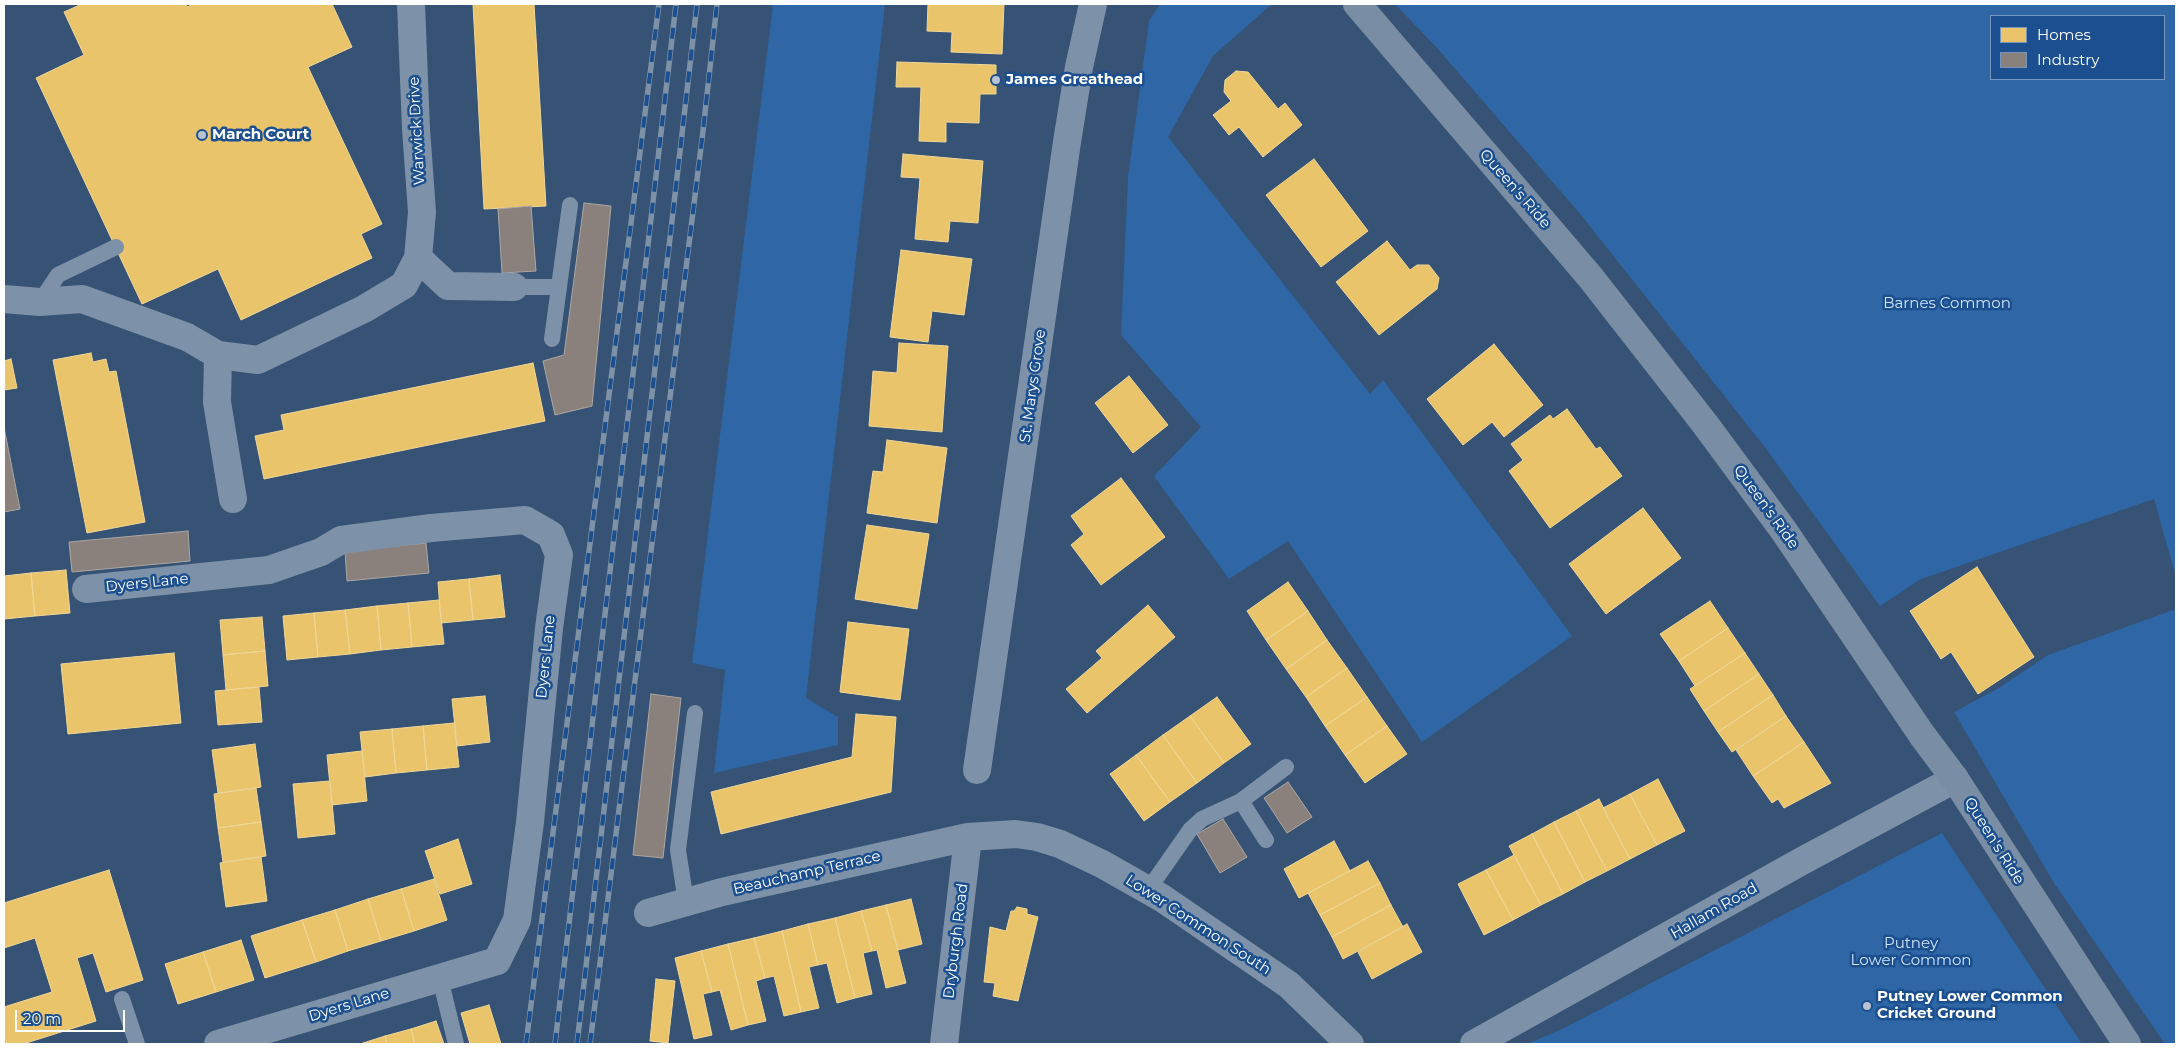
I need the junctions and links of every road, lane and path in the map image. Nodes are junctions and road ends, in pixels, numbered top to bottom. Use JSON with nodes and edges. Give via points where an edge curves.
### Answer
{"nodes":[{"id":1,"x":411,"y":4,"type":"edge"},
{"id":2,"x":1093,"y":4,"type":"edge"},
{"id":3,"x":1357,"y":4,"type":"edge"},
{"id":4,"x":570,"y":205,"type":"dead end"},
{"id":5,"x":116,"y":247,"type":"dead end"},
{"id":6,"x":418,"y":258,"type":"junction"},
{"id":7,"x":514,"y":287,"type":"joint"},
{"id":8,"x":558,"y":288,"type":"junction"},
{"id":9,"x":4,"y":299,"type":"edge"},
{"id":10,"x":40,"y":302,"type":"junction"},
{"id":11,"x":552,"y":340,"type":"dead end"},
{"id":12,"x":218,"y":355,"type":"junction"},
{"id":13,"x":233,"y":499,"type":"dead end"},
{"id":14,"x":86,"y":589,"type":"dead end"},
{"id":15,"x":695,"y":713,"type":"dead end"},
{"id":16,"x":1286,"y":767,"type":"dead end"},
{"id":17,"x":977,"y":770,"type":"dead end"},
{"id":18,"x":1955,"y":779,"type":"junction"},
{"id":19,"x":1240,"y":801,"type":"junction"},
{"id":20,"x":968,"y":837,"type":"junction"},
{"id":21,"x":1266,"y":840,"type":"dead end"},
{"id":22,"x":1148,"y":890,"type":"junction"},
{"id":23,"x":686,"y":902,"type":"junction"},
{"id":24,"x":648,"y":913,"type":"dead end"},
{"id":25,"x":440,"y":978,"type":"junction"},
{"id":26,"x":122,"y":999,"type":"dead end"},
{"id":27,"x":137,"y":1044,"type":"edge"},
{"id":28,"x":218,"y":1044,"type":"edge"},
{"id":29,"x":456,"y":1044,"type":"edge"},
{"id":30,"x":944,"y":1044,"type":"edge"},
{"id":31,"x":1350,"y":1044,"type":"edge"},
{"id":32,"x":1474,"y":1044,"type":"edge"},
{"id":33,"x":2127,"y":1044,"type":"edge"}],
"edges":[{"from":1,"to":6,"type":"street","name":"Warwick Drive","via":[[422,212]]},
{"from":2,"to":17,"type":"street","name":"St. Marys Grove","via":[[1066,152]]},
{"from":3,"to":18,"type":"main road","name":"Queen's Ride","via":[[1591,278],[1705,424],[1784,531]]},
{"from":4,"to":8,"type":"lane"},
{"from":5,"to":10,"type":"lane","via":[[58,276]]},
{"from":6,"to":7,"type":"street","via":[[448,286]]},
{"from":6,"to":12,"type":"street","name":"Warwick Drive","via":[[404,285],[355,313],[258,360]]},
{"from":7,"to":8,"type":"lane"},
{"from":8,"to":11,"type":"lane"},
{"from":9,"to":10,"type":"street","name":"Warwick Drive"},
{"from":10,"to":12,"type":"street","name":"Warwick Drive","via":[[82,299],[187,337]]},
{"from":12,"to":13,"type":"street","via":[[217,402]]},
{"from":14,"to":25,"type":"street","name":"Dyers Lane","via":[[269,570],[320,552],[341,540],[431,528],[525,520],[550,535],[559,555],[517,920],[497,961]]},
{"from":15,"to":23,"type":"lane","via":[[678,850]]},
{"from":16,"to":19,"type":"lane"},
{"from":18,"to":32,"type":"street","name":"Hallam Road"},
{"from":18,"to":33,"type":"main road","name":"Queen's Ride"},
{"from":19,"to":21,"type":"lane"},
{"from":19,"to":22,"type":"lane","via":[[1202,819],[1190,830]]},
{"from":20,"to":22,"type":"street","name":"Lower Common South","via":[[1016,834],[1037,837],[1060,844]]},
{"from":20,"to":23,"type":"street","name":"Beauchamp Terrace"},
{"from":20,"to":30,"type":"street","name":"Dryburgh Road"},
{"from":22,"to":31,"type":"street","name":"Lower Common South","via":[[1289,985]]},
{"from":23,"to":24,"type":"street","name":"Beauchamp Terrace"},
{"from":25,"to":28,"type":"street","name":"Dyers Lane"},
{"from":25,"to":29,"type":"lane"},
{"from":26,"to":27,"type":"lane"}]}
